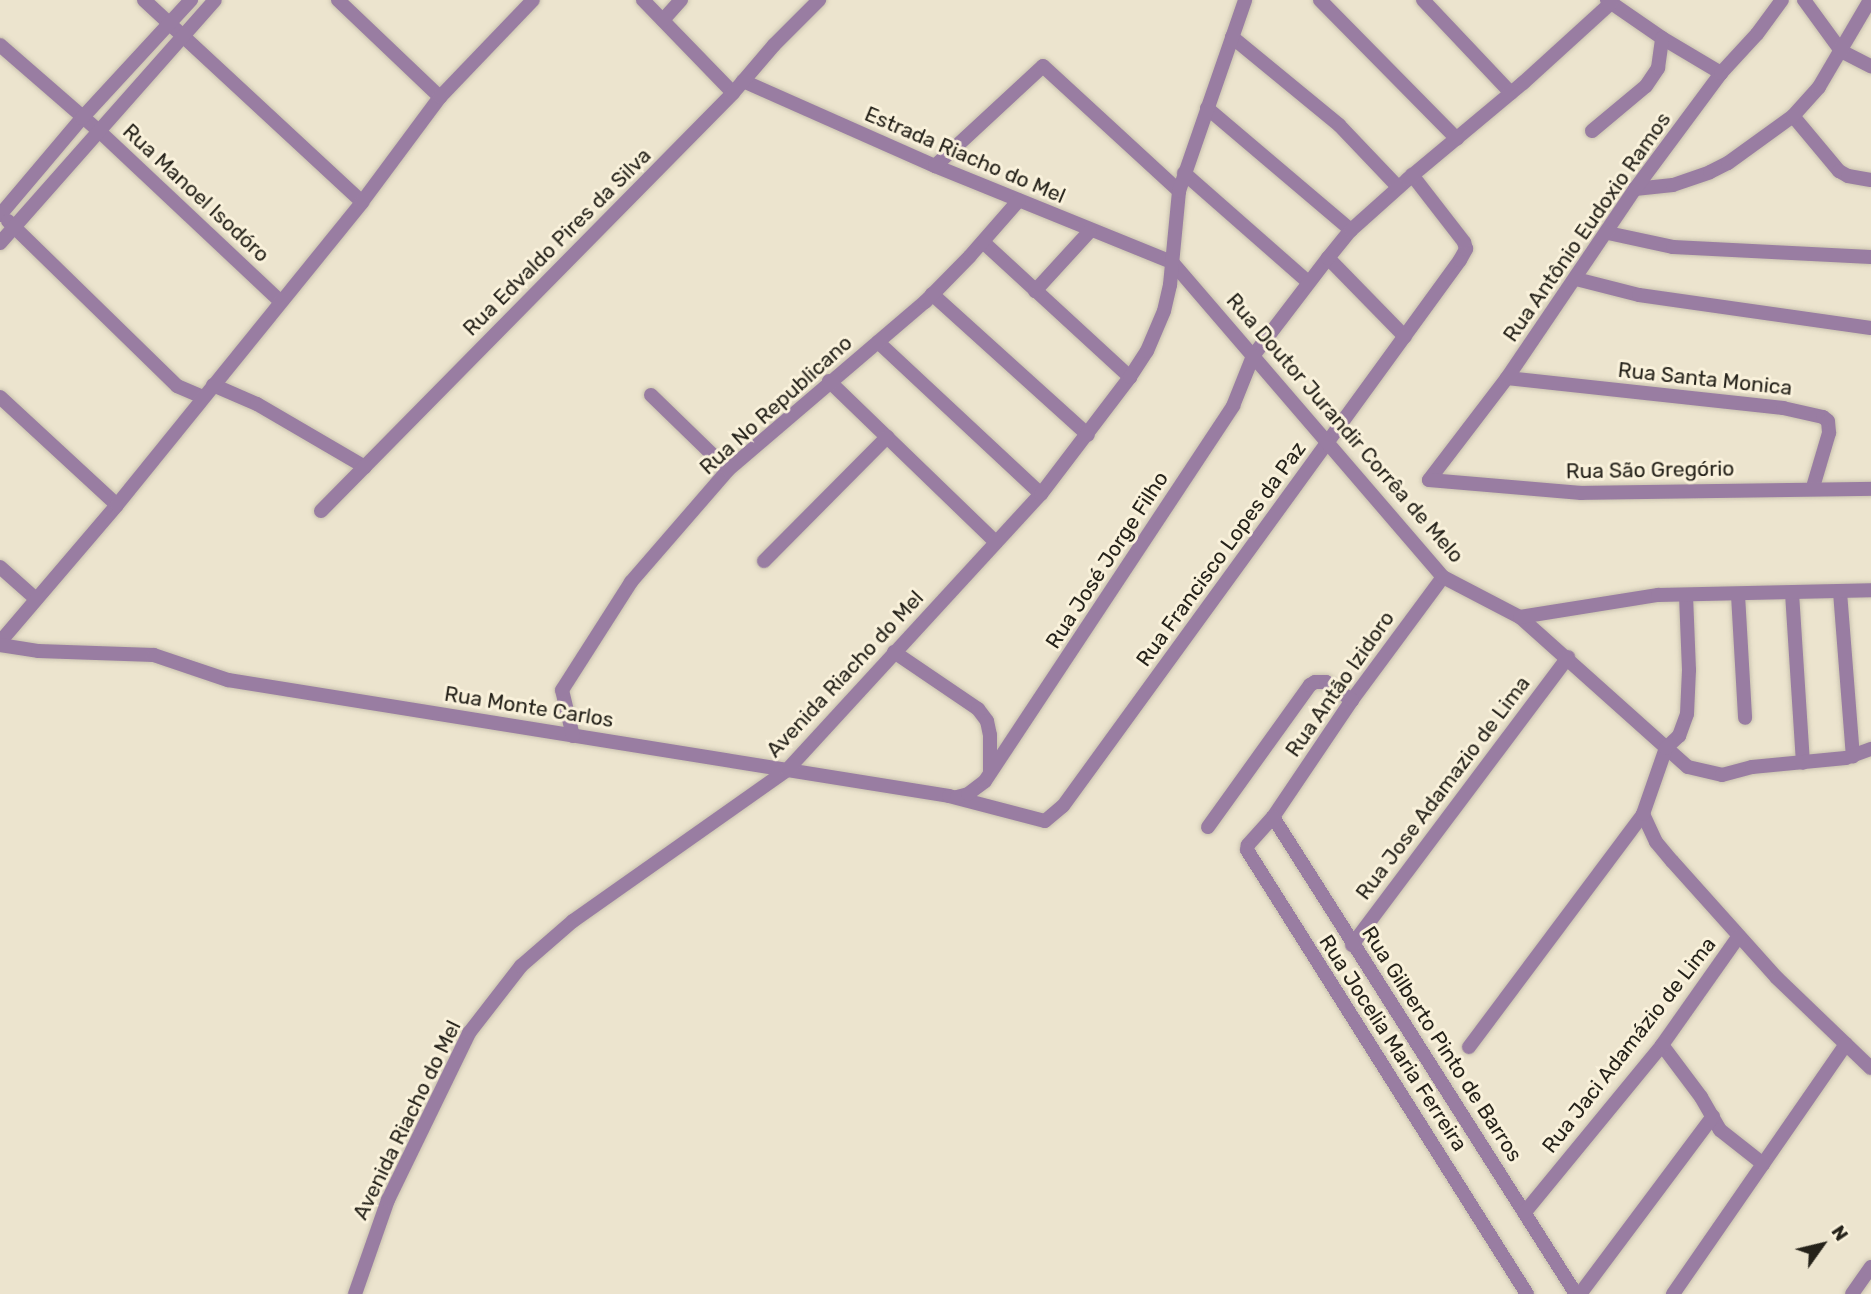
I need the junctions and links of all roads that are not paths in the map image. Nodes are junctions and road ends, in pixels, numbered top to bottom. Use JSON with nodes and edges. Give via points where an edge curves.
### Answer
{"nodes":[{"id":1,"x":144,"y":0,"type":"edge"},
{"id":2,"x":191,"y":0,"type":"edge"},
{"id":3,"x":215,"y":0,"type":"edge"},
{"id":4,"x":338,"y":0,"type":"edge"},
{"id":5,"x":643,"y":0,"type":"edge"},
{"id":6,"x":681,"y":0,"type":"edge"},
{"id":7,"x":819,"y":0,"type":"edge"},
{"id":8,"x":1245,"y":0,"type":"edge"},
{"id":9,"x":1320,"y":0,"type":"edge"},
{"id":10,"x":1423,"y":0,"type":"edge"},
{"id":11,"x":1782,"y":0,"type":"edge"},
{"id":12,"x":1804,"y":0,"type":"edge"},
{"id":13,"x":1870,"y":0,"type":"edge"},
{"id":14,"x":528,"y":1,"type":"edge"},
{"id":15,"x":1609,"y":1,"type":"edge"},
{"id":16,"x":663,"y":20,"type":"junction"},
{"id":17,"x":168,"y":24,"type":"junction"},
{"id":18,"x":181,"y":36,"type":"junction"},
{"id":19,"x":1232,"y":37,"type":"junction"},
{"id":20,"x":1661,"y":38,"type":"junction"},
{"id":21,"x":0,"y":45,"type":"edge"},
{"id":22,"x":1842,"y":51,"type":"junction"},
{"id":23,"x":1870,"y":65,"type":"edge"},
{"id":24,"x":1721,"y":73,"type":"junction"},
{"id":25,"x":743,"y":81,"type":"junction"},
{"id":26,"x":733,"y":93,"type":"junction"},
{"id":27,"x":1511,"y":93,"type":"junction"},
{"id":28,"x":440,"y":97,"type":"junction"},
{"id":29,"x":1207,"y":108,"type":"junction"},
{"id":30,"x":1793,"y":117,"type":"junction"},
{"id":31,"x":82,"y":118,"type":"junction"},
{"id":32,"x":99,"y":131,"type":"junction"},
{"id":33,"x":1592,"y":131,"type":"dead end"},
{"id":34,"x":1457,"y":139,"type":"junction"},
{"id":35,"x":935,"y":166,"type":"junction"},
{"id":36,"x":1184,"y":173,"type":"junction"},
{"id":37,"x":1412,"y":175,"type":"junction"},
{"id":38,"x":1871,"y":180,"type":"edge"},
{"id":39,"x":1398,"y":187,"type":"junction"},
{"id":40,"x":1635,"y":189,"type":"junction"},
{"id":41,"x":1179,"y":191,"type":"junction"},
{"id":42,"x":1019,"y":200,"type":"junction"},
{"id":43,"x":362,"y":202,"type":"junction"},
{"id":44,"x":0,"y":214,"type":"edge"},
{"id":45,"x":14,"y":227,"type":"junction"},
{"id":46,"x":1351,"y":230,"type":"junction"},
{"id":47,"x":1090,"y":231,"type":"junction"},
{"id":48,"x":1608,"y":233,"type":"junction"},
{"id":49,"x":984,"y":242,"type":"junction"},
{"id":50,"x":0,"y":243,"type":"edge"},
{"id":51,"x":1871,"y":257,"type":"edge"},
{"id":52,"x":1328,"y":258,"type":"junction"},
{"id":53,"x":1172,"y":262,"type":"junction"},
{"id":54,"x":1576,"y":279,"type":"junction"},
{"id":55,"x":1308,"y":282,"type":"junction"},
{"id":56,"x":1035,"y":290,"type":"junction"},
{"id":57,"x":932,"y":294,"type":"junction"},
{"id":58,"x":280,"y":300,"type":"junction"},
{"id":59,"x":1871,"y":328,"type":"edge"},
{"id":60,"x":1405,"y":337,"type":"junction"},
{"id":61,"x":878,"y":342,"type":"junction"},
{"id":62,"x":1254,"y":356,"type":"junction"},
{"id":63,"x":1130,"y":377,"type":"junction"},
{"id":64,"x":1507,"y":378,"type":"junction"},
{"id":65,"x":829,"y":381,"type":"junction"},
{"id":66,"x":213,"y":385,"type":"junction"},
{"id":67,"x":651,"y":395,"type":"dead end"},
{"id":68,"x":0,"y":397,"type":"edge"},
{"id":69,"x":203,"y":397,"type":"junction"},
{"id":70,"x":1088,"y":435,"type":"junction"},
{"id":71,"x":887,"y":437,"type":"junction"},
{"id":72,"x":1327,"y":445,"type":"junction"},
{"id":73,"x":365,"y":467,"type":"junction"},
{"id":74,"x":728,"y":470,"type":"junction"},
{"id":75,"x":1429,"y":480,"type":"joint"},
{"id":76,"x":1813,"y":487,"type":"junction"},
{"id":77,"x":1871,"y":489,"type":"edge"},
{"id":78,"x":1041,"y":494,"type":"junction"},
{"id":79,"x":117,"y":505,"type":"junction"},
{"id":80,"x":321,"y":511,"type":"dead end"},
{"id":81,"x":996,"y":542,"type":"junction"},
{"id":82,"x":764,"y":561,"type":"dead end"},
{"id":83,"x":0,"y":567,"type":"edge"},
{"id":84,"x":1443,"y":577,"type":"junction"},
{"id":85,"x":1871,"y":590,"type":"edge"},
{"id":86,"x":1840,"y":592,"type":"junction"},
{"id":87,"x":1792,"y":593,"type":"junction"},
{"id":88,"x":1686,"y":594,"type":"junction"},
{"id":89,"x":1738,"y":595,"type":"junction"},
{"id":90,"x":36,"y":599,"type":"junction"},
{"id":91,"x":1520,"y":617,"type":"junction"},
{"id":92,"x":0,"y":643,"type":"edge"},
{"id":93,"x":894,"y":652,"type":"junction"},
{"id":94,"x":1568,"y":657,"type":"junction"},
{"id":95,"x":1352,"y":700,"type":"junction"},
{"id":96,"x":1745,"y":718,"type":"dead end"},
{"id":97,"x":573,"y":736,"type":"junction"},
{"id":98,"x":1666,"y":748,"type":"junction"},
{"id":99,"x":1871,"y":750,"type":"edge"},
{"id":100,"x":1853,"y":756,"type":"junction"},
{"id":101,"x":1804,"y":763,"type":"junction"},
{"id":102,"x":787,"y":770,"type":"junction"},
{"id":103,"x":988,"y":777,"type":"junction"},
{"id":104,"x":954,"y":797,"type":"junction"},
{"id":105,"x":988,"y":806,"type":"junction"},
{"id":106,"x":1643,"y":814,"type":"junction"},
{"id":107,"x":1273,"y":817,"type":"junction"},
{"id":108,"x":1051,"y":819,"type":"joint"},
{"id":109,"x":1208,"y":827,"type":"dead end"},
{"id":110,"x":1740,"y":936,"type":"junction"},
{"id":111,"x":1352,"y":945,"type":"junction"},
{"id":112,"x":1846,"y":1044,"type":"junction"},
{"id":113,"x":1662,"y":1045,"type":"junction"},
{"id":114,"x":1468,"y":1047,"type":"dead end"},
{"id":115,"x":1871,"y":1068,"type":"edge"},
{"id":116,"x":1713,"y":1116,"type":"junction"},
{"id":117,"x":1763,"y":1164,"type":"junction"},
{"id":118,"x":1525,"y":1212,"type":"junction"},
{"id":119,"x":1871,"y":1266,"type":"edge"},
{"id":120,"x":355,"y":1294,"type":"edge"},
{"id":121,"x":1527,"y":1294,"type":"edge"},
{"id":122,"x":1578,"y":1294,"type":"edge"},
{"id":123,"x":1672,"y":1294,"type":"edge"},
{"id":124,"x":1852,"y":1294,"type":"edge"}],
"edges":[{"from":1,"to":17,"type":"street"},
{"from":2,"to":17,"type":"street"},
{"from":3,"to":18,"type":"street"},
{"from":4,"to":28,"type":"street"},
{"from":5,"to":16,"type":"street"},
{"from":6,"to":16,"type":"street"},
{"from":7,"to":25,"type":"street","name":"Rua Edvaldo Pires da Silva"},
{"from":8,"to":19,"type":"street","name":"Avenida Riacho do Mel"},
{"from":9,"to":34,"type":"street"},
{"from":10,"to":27,"type":"street"},
{"from":11,"to":24,"type":"street","name":"Rua Antônio Eudoxio Ramos"},
{"from":12,"to":22,"type":"street"},
{"from":13,"to":22,"type":"street"},
{"from":14,"to":28,"type":"street"},
{"from":15,"to":20,"type":"street"},
{"from":15,"to":27,"type":"street","name":"Rua José Jorge Filho"},
{"from":16,"to":26,"type":"street"},
{"from":17,"to":18,"type":"street"},
{"from":17,"to":31,"type":"street"},
{"from":18,"to":32,"type":"street"},
{"from":18,"to":43,"type":"street"},
{"from":19,"to":29,"type":"street","name":"Avenida Riacho do Mel"},
{"from":19,"to":39,"type":"street","via":[[1339,125]]},
{"from":20,"to":24,"type":"street"},
{"from":20,"to":33,"type":"street","via":[[1658,68],[1646,86]]},
{"from":21,"to":31,"type":"street","name":"Rua Manoel Isodóro"},
{"from":22,"to":23,"type":"street"},
{"from":22,"to":30,"type":"street"},
{"from":24,"to":40,"type":"street","name":"Rua Antônio Eudoxio Ramos"},
{"from":25,"to":26,"type":"street","name":"Rua Edvaldo Pires da Silva"},
{"from":25,"to":35,"type":"street","name":"Estrada Riacho do Mel"},
{"from":26,"to":73,"type":"street","name":"Rua Edvaldo Pires da Silva"},
{"from":27,"to":34,"type":"street","name":"Rua José Jorge Filho"},
{"from":28,"to":43,"type":"street"},
{"from":29,"to":36,"type":"street","name":"Avenida Riacho do Mel"},
{"from":29,"to":46,"type":"street"},
{"from":30,"to":38,"type":"street","via":[[1839,171]]},
{"from":30,"to":40,"type":"street","via":[[1710,172],[1673,185]]},
{"from":31,"to":32,"type":"street","name":"Rua Manoel Isodóro"},
{"from":31,"to":44,"type":"street"},
{"from":32,"to":45,"type":"street"},
{"from":32,"to":58,"type":"street","name":"Rua Manoel Isodóro"},
{"from":34,"to":37,"type":"street","name":"Rua José Jorge Filho"},
{"from":35,"to":41,"type":"street","via":[[1043,66]]},
{"from":35,"to":42,"type":"street","name":"Estrada Riacho do Mel"},
{"from":36,"to":41,"type":"street","name":"Avenida Riacho do Mel"},
{"from":36,"to":55,"type":"street"},
{"from":37,"to":39,"type":"street","name":"Rua José Jorge Filho"},
{"from":37,"to":60,"type":"street","name":"Rua Francisco Lopes da Paz","via":[[1466,246]]},
{"from":39,"to":46,"type":"street","name":"Rua José Jorge Filho"},
{"from":40,"to":48,"type":"street","name":"Rua Antônio Eudoxio Ramos"},
{"from":41,"to":53,"type":"street","name":"Avenida Riacho do Mel"},
{"from":42,"to":47,"type":"street","name":"Estrada Riacho do Mel"},
{"from":42,"to":49,"type":"street","name":"Rua No Republicano"},
{"from":43,"to":58,"type":"street"},
{"from":44,"to":45,"type":"street"},
{"from":45,"to":50,"type":"street"},
{"from":45,"to":69,"type":"street","via":[[177,386]]},
{"from":46,"to":52,"type":"street","name":"Rua José Jorge Filho"},
{"from":47,"to":53,"type":"street","name":"Estrada Riacho do Mel"},
{"from":47,"to":56,"type":"street"},
{"from":48,"to":51,"type":"street","via":[[1673,247]]},
{"from":48,"to":54,"type":"street","name":"Rua Antônio Eudoxio Ramos"},
{"from":49,"to":56,"type":"street"},
{"from":49,"to":57,"type":"street","name":"Rua No Republicano"},
{"from":52,"to":55,"type":"street","name":"Rua José Jorge Filho"},
{"from":52,"to":60,"type":"street"},
{"from":53,"to":62,"type":"street","name":"Rua Doutor Jurandir Corrêa de Melo"},
{"from":53,"to":63,"type":"street","name":"Avenida Riacho do Mel","via":[[1164,311]]},
{"from":54,"to":59,"type":"street","via":[[1639,295]]},
{"from":54,"to":64,"type":"street","name":"Rua Antônio Eudoxio Ramos"},
{"from":55,"to":62,"type":"street","name":"Rua José Jorge Filho"},
{"from":56,"to":63,"type":"street"},
{"from":57,"to":61,"type":"street","name":"Rua No Republicano"},
{"from":57,"to":70,"type":"street"},
{"from":58,"to":66,"type":"street"},
{"from":60,"to":72,"type":"street","name":"Rua Francisco Lopes da Paz"},
{"from":61,"to":65,"type":"street","name":"Rua No Republicano"},
{"from":61,"to":78,"type":"street"},
{"from":62,"to":72,"type":"street","name":"Rua Doutor Jurandir Corrêa de Melo"},
{"from":62,"to":103,"type":"street","name":"Rua José Jorge Filho","via":[[1219,428]]},
{"from":63,"to":70,"type":"street","name":"Avenida Riacho do Mel"},
{"from":64,"to":75,"type":"street","name":"Rua Antônio Eudoxio Ramos"},
{"from":64,"to":76,"type":"street","name":"Rua Santa Monica","via":[[1823,416],[1829,433]]},
{"from":65,"to":71,"type":"street"},
{"from":65,"to":74,"type":"street","name":"Rua No Republicano"},
{"from":66,"to":69,"type":"street"},
{"from":66,"to":73,"type":"street","via":[[257,404]]},
{"from":67,"to":74,"type":"street"},
{"from":68,"to":79,"type":"street"},
{"from":69,"to":79,"type":"street"},
{"from":70,"to":78,"type":"street","name":"Avenida Riacho do Mel"},
{"from":71,"to":81,"type":"street"},
{"from":71,"to":82,"type":"street"},
{"from":72,"to":84,"type":"street","name":"Rua Doutor Jurandir Corrêa de Melo"},
{"from":72,"to":108,"type":"street","name":"Rua Francisco Lopes da Paz"},
{"from":73,"to":80,"type":"street","name":"Rua Edvaldo Pires da Silva"},
{"from":74,"to":97,"type":"street","name":"Rua No Republicano","via":[[631,582],[562,690]]},
{"from":75,"to":76,"type":"street","name":"Rua São Gregório","via":[[1581,493]]},
{"from":76,"to":77,"type":"street","name":"Rua São Gregório"},
{"from":78,"to":81,"type":"street","name":"Avenida Riacho do Mel"},
{"from":79,"to":90,"type":"street"},
{"from":81,"to":93,"type":"street","name":"Avenida Riacho do Mel"},
{"from":83,"to":90,"type":"street"},
{"from":84,"to":91,"type":"street","name":"Rua Doutor Jurandir Corrêa de Melo"},
{"from":84,"to":95,"type":"street","name":"Rua Antão Izidoro"},
{"from":85,"to":86,"type":"street"},
{"from":86,"to":87,"type":"street"},
{"from":86,"to":100,"type":"street"},
{"from":87,"to":89,"type":"street"},
{"from":87,"to":101,"type":"street"},
{"from":88,"to":89,"type":"street"},
{"from":88,"to":91,"type":"street","via":[[1635,597]]},
{"from":88,"to":98,"type":"street","via":[[1689,696],[1684,726]]},
{"from":89,"to":96,"type":"street"},
{"from":90,"to":92,"type":"street"},
{"from":91,"to":94,"type":"street","name":"Rua Doutor Jurandir Corrêa de Melo"},
{"from":92,"to":97,"type":"street","name":"Rua Monte Carlos","via":[[38,651],[154,656],[228,680]]},
{"from":93,"to":102,"type":"street","name":"Avenida Riacho do Mel"},
{"from":93,"to":103,"type":"street","via":[[978,709],[990,735]]},
{"from":94,"to":98,"type":"street","name":"Rua Doutor Jurandir Corrêa de Melo"},
{"from":94,"to":111,"type":"street","name":"Rua Jose Adamazio de Lima"},
{"from":95,"to":107,"type":"street","name":"Rua Antão Izidoro"},
{"from":95,"to":109,"type":"street","via":[[1326,682],[1310,685]]},
{"from":97,"to":102,"type":"street","name":"Rua Monte Carlos"},
{"from":98,"to":101,"type":"street","name":"Rua Doutor Jurandir Corrêa de Melo","via":[[1688,767],[1722,775],[1752,767]]},
{"from":98,"to":106,"type":"street"},
{"from":99,"to":100,"type":"street","name":"Rua Doutor Jurandir Corrêa de Melo"},
{"from":100,"to":101,"type":"street","name":"Rua Doutor Jurandir Corrêa de Melo"},
{"from":102,"to":104,"type":"street","name":"Rua Monte Carlos"},
{"from":102,"to":120,"type":"street","name":"Avenida Riacho do Mel","via":[[573,921],[521,966],[469,1033],[388,1200]]},
{"from":103,"to":104,"type":"street","name":"Rua José Jorge Filho","via":[[968,794]]},
{"from":103,"to":105,"type":"street"},
{"from":104,"to":105,"type":"street","name":"Rua Monte Carlos"},
{"from":105,"to":108,"type":"street","name":"Rua Monte Carlos","via":[[1040,821]]},
{"from":106,"to":110,"type":"street","via":[[1656,842]]},
{"from":106,"to":114,"type":"street"},
{"from":107,"to":111,"type":"street","name":"Rua Gilberto Pinto de Barros"},
{"from":107,"to":121,"type":"street","name":"Rua Jocelia Maria Ferreira","via":[[1248,845],[1253,862]]},
{"from":110,"to":112,"type":"street"},
{"from":110,"to":113,"type":"street","name":"Rua Jaci Adamázio de Lima"},
{"from":111,"to":118,"type":"street","name":"Rua Gilberto Pinto de Barros"},
{"from":112,"to":115,"type":"street"},
{"from":112,"to":117,"type":"street"},
{"from":113,"to":116,"type":"street"},
{"from":113,"to":118,"type":"street","name":"Rua Jaci Adamázio de Lima"},
{"from":116,"to":117,"type":"street","via":[[1726,1136]]},
{"from":116,"to":122,"type":"street"},
{"from":117,"to":123,"type":"street"},
{"from":118,"to":122,"type":"street","name":"Rua Gilberto Pinto de Barros"},
{"from":119,"to":124,"type":"street"}]}
